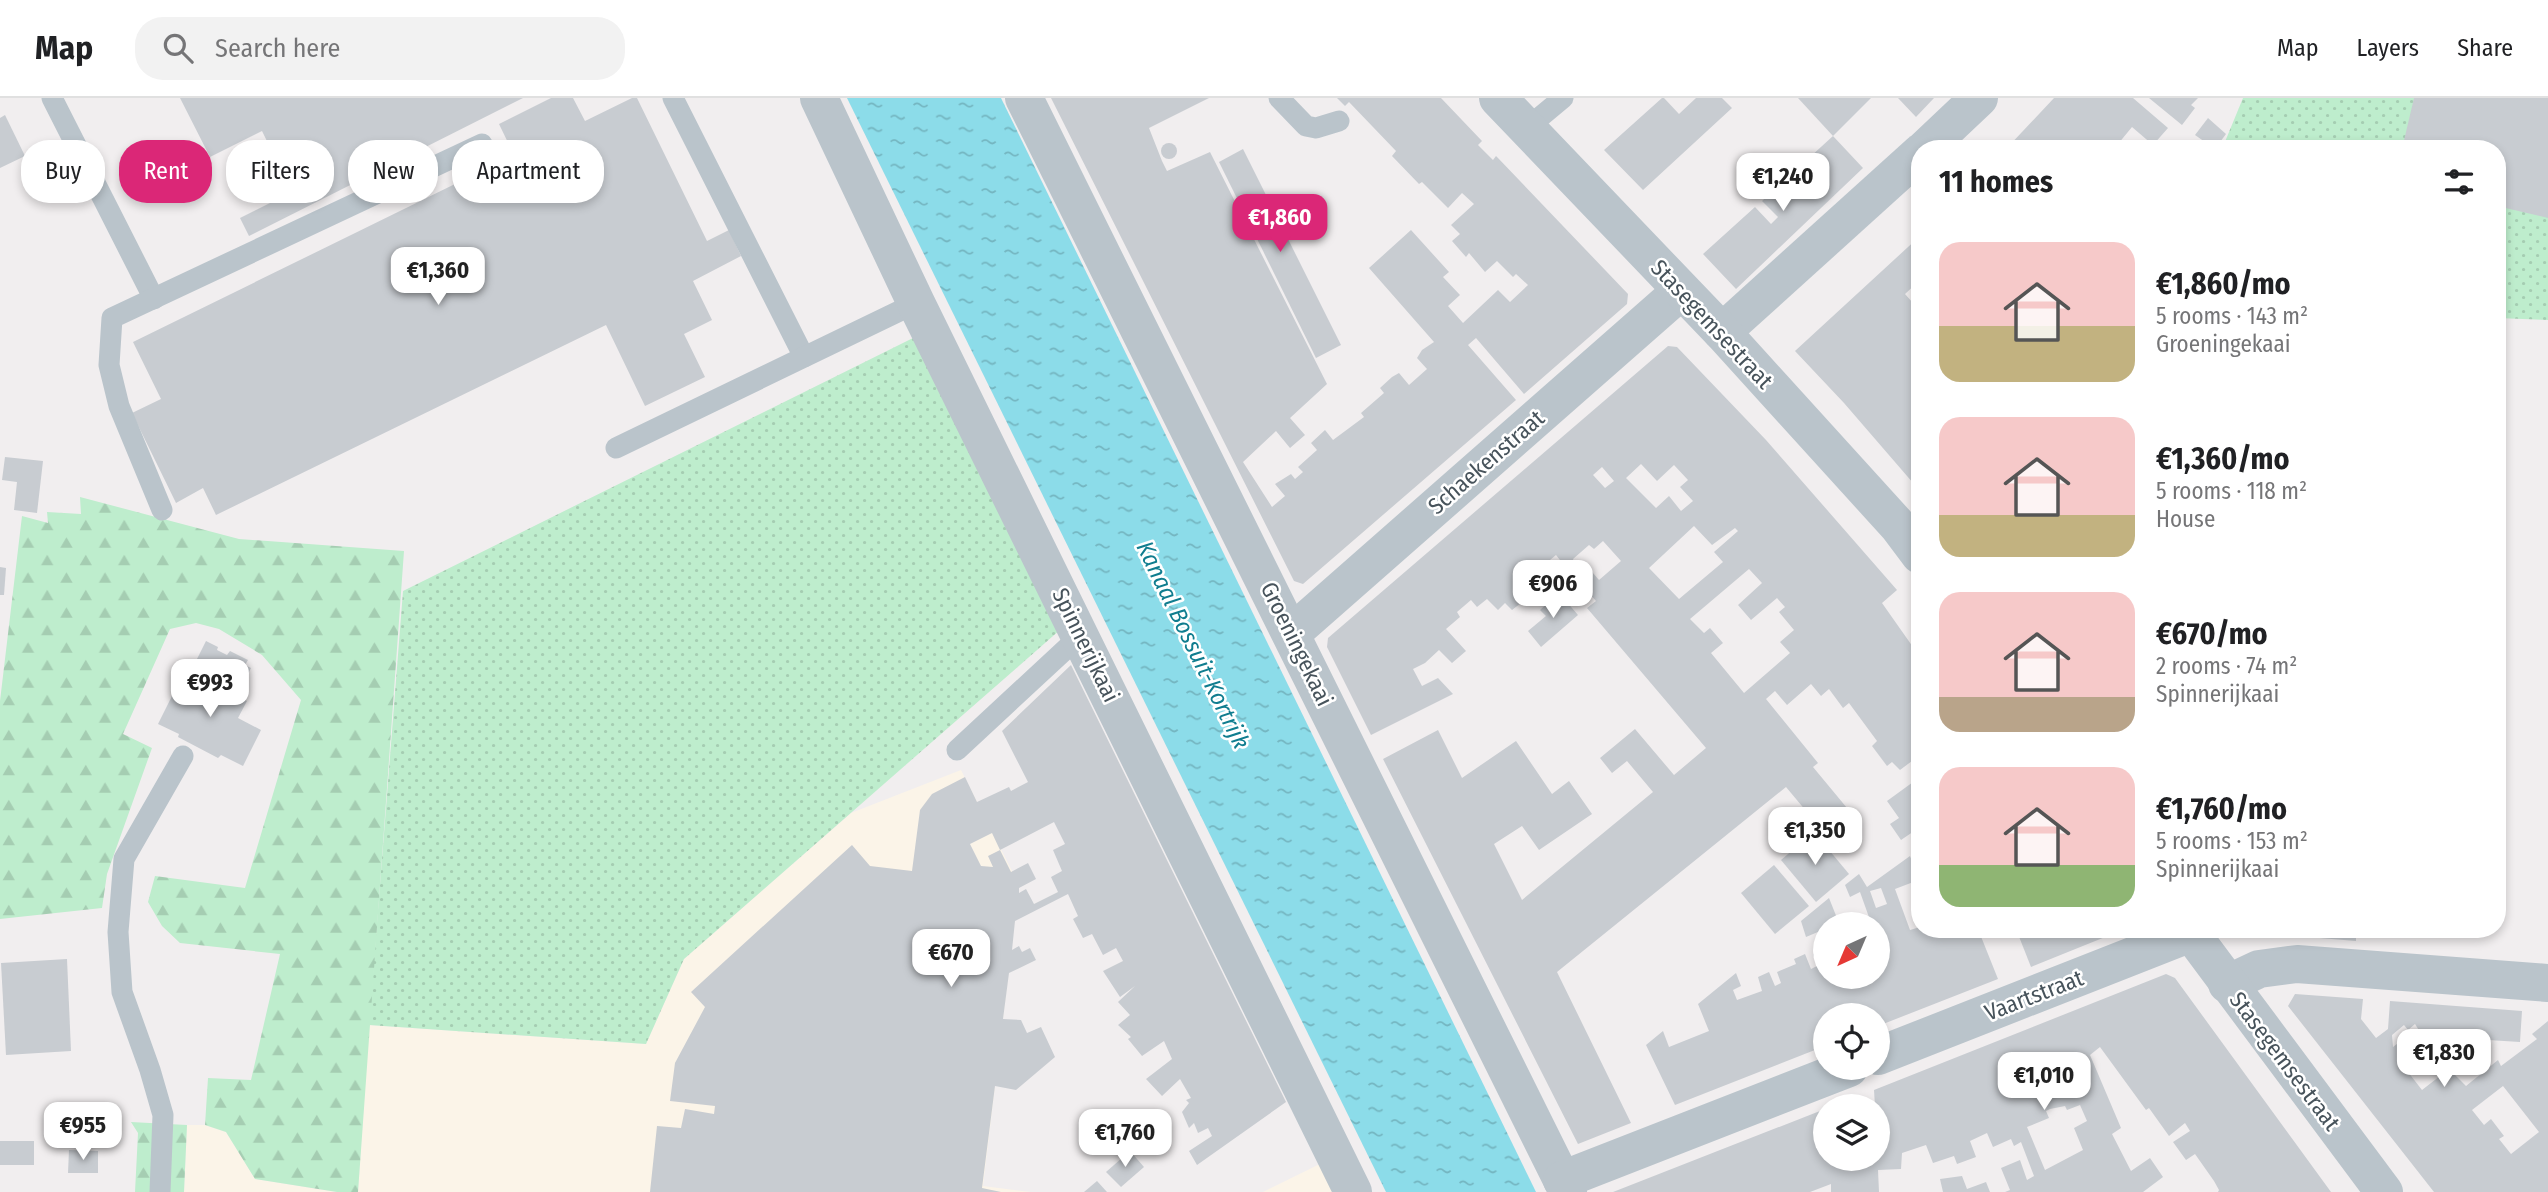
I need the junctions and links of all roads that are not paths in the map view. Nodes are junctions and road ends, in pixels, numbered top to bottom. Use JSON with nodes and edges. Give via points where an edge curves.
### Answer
{"nodes":[{"id":1,"x":52,"y":98,"type":"edge"},
{"id":2,"x":673,"y":98,"type":"edge"},
{"id":3,"x":819,"y":98,"type":"edge"},
{"id":4,"x":1024,"y":98,"type":"edge"},
{"id":5,"x":1279,"y":98,"type":"edge"},
{"id":6,"x":1498,"y":98,"type":"edge"},
{"id":7,"x":1563,"y":98,"type":"edge"},
{"id":8,"x":1979,"y":98,"type":"edge"},
{"id":9,"x":1339,"y":121,"type":"dead end"},
{"id":10,"x":1527,"y":128,"type":"junction"},
{"id":11,"x":1935,"y":140,"type":"edge"},
{"id":12,"x":452,"y":158,"type":"edge"},
{"id":13,"x":1911,"y":161,"type":"edge"},
{"id":14,"x":1681,"y":291,"type":"junction"},
{"id":15,"x":154,"y":299,"type":"junction"},
{"id":16,"x":916,"y":303,"type":"junction"},
{"id":17,"x":1722,"y":332,"type":"junction"},
{"id":18,"x":804,"y":357,"type":"junction"},
{"id":19,"x":616,"y":449,"type":"dead end"},
{"id":20,"x":162,"y":510,"type":"dead end"},
{"id":21,"x":1911,"y":543,"type":"edge"},
{"id":22,"x":1079,"y":631,"type":"junction"},
{"id":23,"x":1292,"y":633,"type":"junction"},
{"id":24,"x":957,"y":750,"type":"dead end"},
{"id":25,"x":183,"y":756,"type":"dead end"},
{"id":26,"x":2172,"y":938,"type":"edge"},
{"id":27,"x":2194,"y":938,"type":"edge"},
{"id":28,"x":2548,"y":983,"type":"edge"},
{"id":29,"x":2227,"y":984,"type":"junction"},
{"id":30,"x":1890,"y":1051,"type":"edge"},
{"id":31,"x":1820,"y":1080,"type":"edge"},
{"id":32,"x":1565,"y":1186,"type":"edge"},
{"id":33,"x":160,"y":1192,"type":"edge"},
{"id":34,"x":1353,"y":1192,"type":"edge"},
{"id":35,"x":2384,"y":1192,"type":"edge"}],
"edges":[{"from":1,"to":15,"type":"lane"},
{"from":2,"to":18,"type":"lane"},
{"from":3,"to":16,"type":"street","name":"Spinnerijkaai"},
{"from":4,"to":23,"type":"street","name":"Groeningekaai"},
{"from":5,"to":9,"type":"lane","via":[[1306,126]]},
{"from":6,"to":10,"type":"street","name":"Stasegemsestraat"},
{"from":7,"to":10,"type":"lane"},
{"from":8,"to":11,"type":"street"},
{"from":10,"to":14,"type":"street","name":"Stasegemsestraat"},
{"from":12,"to":15,"type":"lane"},
{"from":13,"to":17,"type":"street"},
{"from":14,"to":17,"type":"street","name":"Stasegemsestraat"},
{"from":14,"to":23,"type":"street","name":"Schaekenstraat"},
{"from":15,"to":20,"type":"lane","via":[[112,318],[109,365],[119,407]]},
{"from":16,"to":18,"type":"lane"},
{"from":16,"to":22,"type":"street","name":"Spinnerijkaai"},
{"from":17,"to":21,"type":"street","name":"Stasegemsestraat"},
{"from":18,"to":19,"type":"lane"},
{"from":22,"to":24,"type":"lane"},
{"from":22,"to":34,"type":"street","name":"Spinnerijkaai"},
{"from":23,"to":32,"type":"street","name":"Groeningekaai"},
{"from":25,"to":33,"type":"lane","via":[[124,859],[118,932],[122,992],[163,1115]]},
{"from":26,"to":30,"type":"street","name":"Vaartstraat"},
{"from":27,"to":29,"type":"street","name":"Stasegemsestraat"},
{"from":28,"to":29,"type":"street","via":[[2297,964],[2259,969]]},
{"from":29,"to":35,"type":"street","name":"Stasegemsestraat"},
{"from":31,"to":32,"type":"street"}]}
